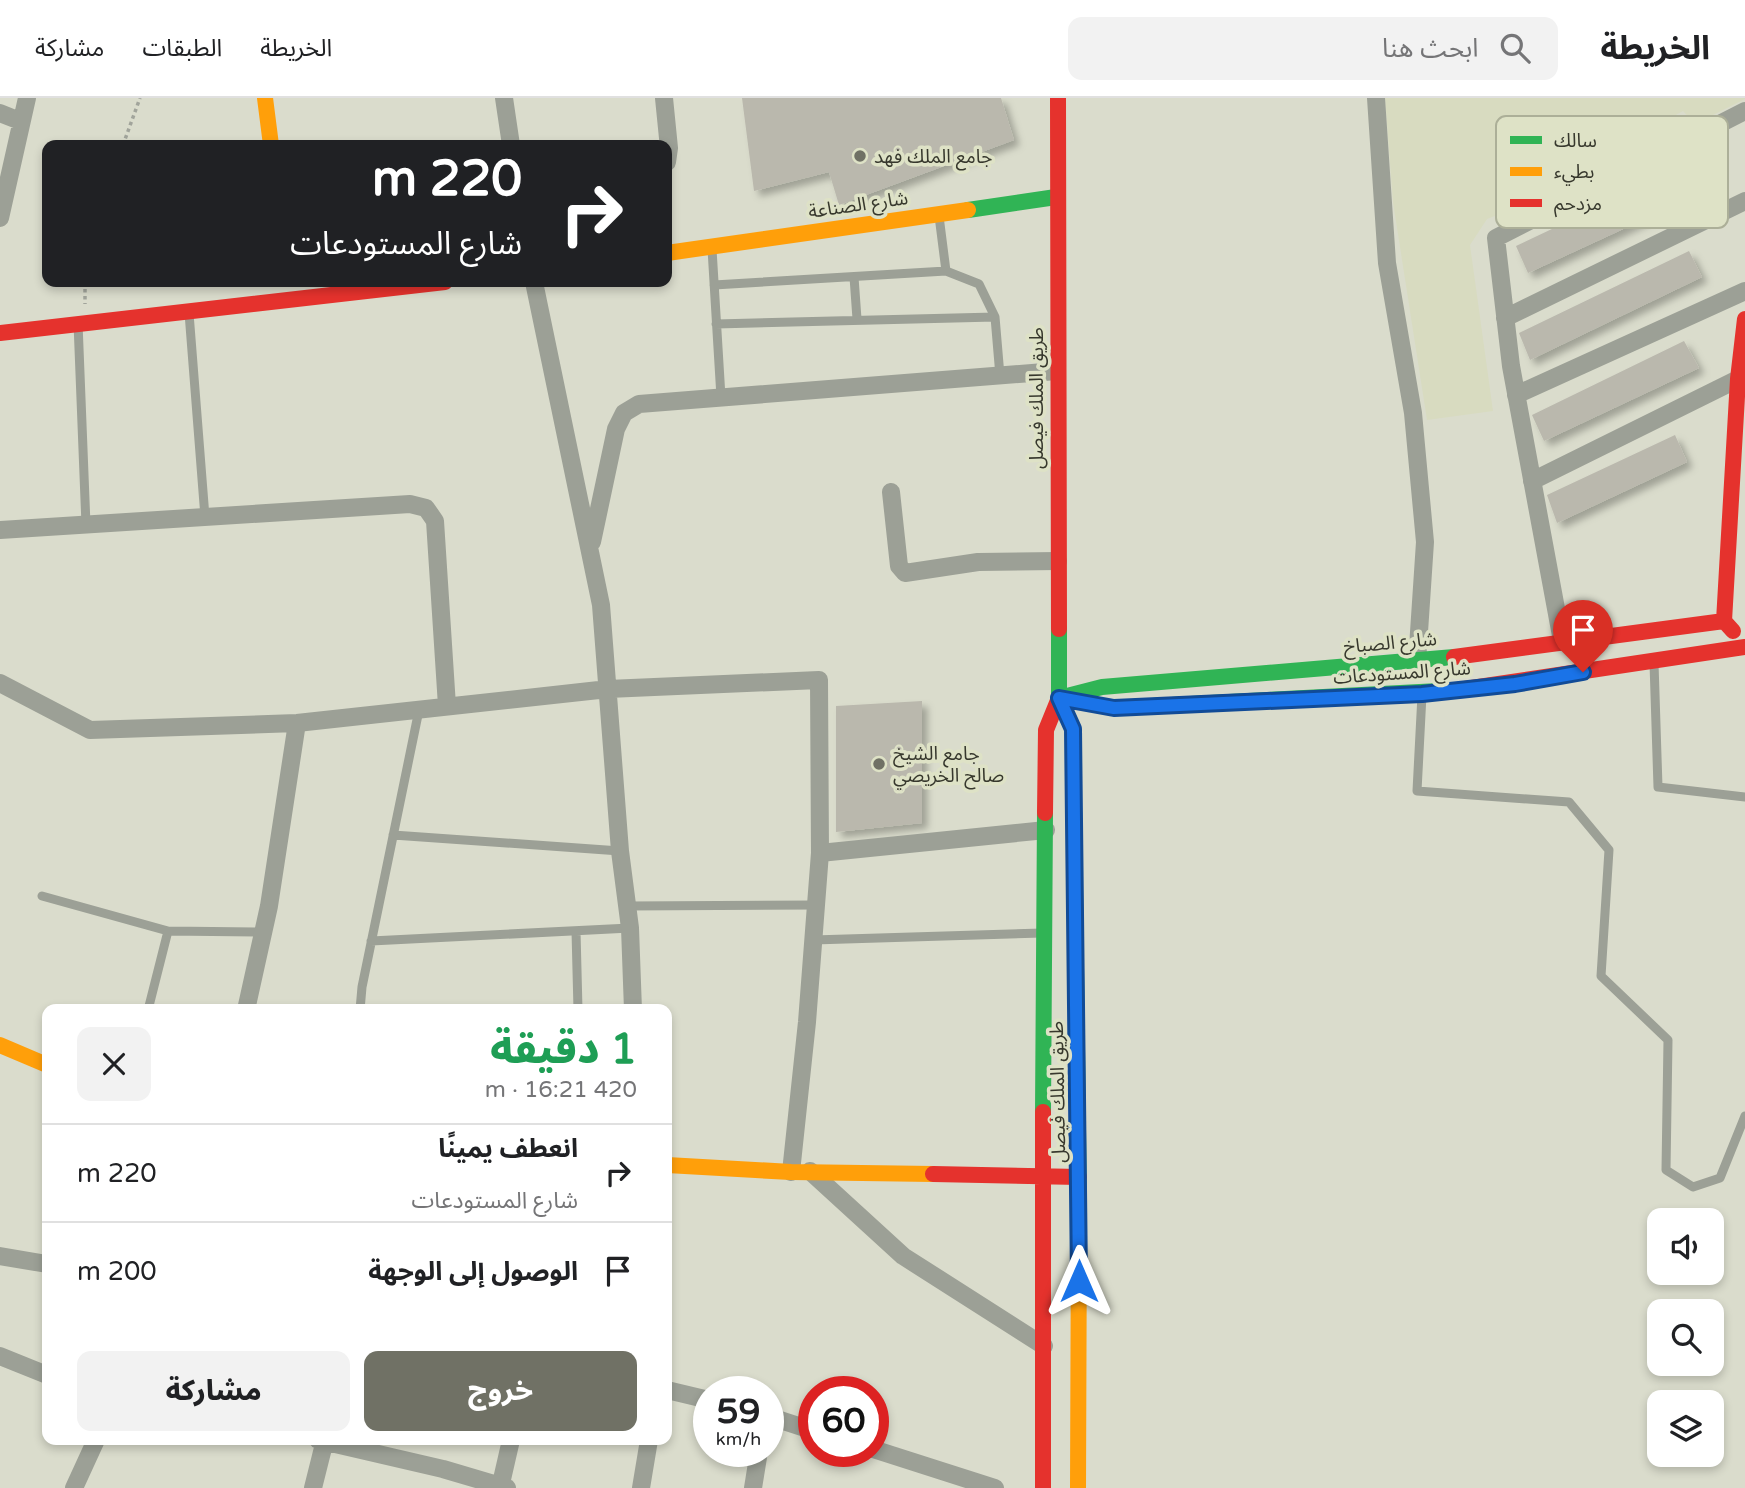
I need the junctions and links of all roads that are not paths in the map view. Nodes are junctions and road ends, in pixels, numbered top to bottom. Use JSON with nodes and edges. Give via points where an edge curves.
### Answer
{"nodes":[{"id":1,"x":27,"y":98,"type":"edge"},
{"id":2,"x":265,"y":98,"type":"edge"},
{"id":3,"x":503,"y":98,"type":"edge"},
{"id":4,"x":664,"y":98,"type":"edge"},
{"id":5,"x":1058,"y":98,"type":"edge"},
{"id":6,"x":1377,"y":98,"type":"edge"},
{"id":7,"x":1745,"y":111,"type":"edge"},
{"id":8,"x":0,"y":113,"type":"edge"},
{"id":9,"x":1728,"y":120,"type":"edge"},
{"id":10,"x":20,"y":121,"type":"junction"},
{"id":11,"x":270,"y":140,"type":"edge"},
{"id":12,"x":510,"y":140,"type":"edge"},
{"id":13,"x":668,"y":140,"type":"edge"},
{"id":14,"x":1056,"y":197,"type":"junction"},
{"id":15,"x":1745,"y":201,"type":"edge"},
{"id":16,"x":1,"y":206,"type":"edge"},
{"id":17,"x":1728,"y":209,"type":"edge"},
{"id":18,"x":938,"y":214,"type":"junction"},
{"id":19,"x":1516,"y":228,"type":"edge"},
{"id":20,"x":1690,"y":228,"type":"edge"},
{"id":21,"x":712,"y":247,"type":"junction"},
{"id":22,"x":672,"y":252,"type":"edge"},
{"id":23,"x":946,"y":271,"type":"junction"},
{"id":24,"x":854,"y":277,"type":"junction"},
{"id":25,"x":714,"y":285,"type":"junction"},
{"id":26,"x":346,"y":287,"type":"edge"},
{"id":27,"x":535,"y":287,"type":"edge"},
{"id":28,"x":303,"y":289,"type":"edge"},
{"id":29,"x":1745,"y":291,"type":"edge"},
{"id":30,"x":188,"y":310,"type":"junction"},
{"id":31,"x":995,"y":317,"type":"junction"},
{"id":32,"x":1505,"y":318,"type":"junction"},
{"id":33,"x":857,"y":319,"type":"junction"},
{"id":34,"x":1745,"y":319,"type":"edge"},
{"id":35,"x":78,"y":323,"type":"junction"},
{"id":36,"x":716,"y":324,"type":"junction"},
{"id":37,"x":0,"y":332,"type":"edge"},
{"id":38,"x":1057,"y":371,"type":"junction"},
{"id":39,"x":1000,"y":376,"type":"junction"},
{"id":40,"x":1738,"y":379,"type":"junction"},
{"id":41,"x":1516,"y":395,"type":"junction"},
{"id":42,"x":721,"y":397,"type":"junction"},
{"id":43,"x":1532,"y":481,"type":"junction"},
{"id":44,"x":891,"y":492,"type":"dead end"},
{"id":45,"x":205,"y":517,"type":"junction"},
{"id":46,"x":86,"y":524,"type":"junction"},
{"id":47,"x":0,"y":530,"type":"edge"},
{"id":48,"x":591,"y":549,"type":"junction"},
{"id":49,"x":1058,"y":561,"type":"junction"},
{"id":50,"x":1724,"y":621,"type":"junction"},
{"id":51,"x":1562,"y":641,"type":"junction"},
{"id":52,"x":1745,"y":647,"type":"edge"},
{"id":53,"x":1417,"y":662,"type":"junction"},
{"id":54,"x":1654,"y":663,"type":"junction"},
{"id":55,"x":0,"y":683,"type":"edge"},
{"id":56,"x":608,"y":689,"type":"junction"},
{"id":57,"x":1422,"y":694,"type":"junction"},
{"id":58,"x":1059,"y":698,"type":"junction"},
{"id":59,"x":447,"y":706,"type":"junction"},
{"id":60,"x":418,"y":709,"type":"junction"},
{"id":61,"x":297,"y":723,"type":"junction"},
{"id":62,"x":1745,"y":797,"type":"edge"},
{"id":63,"x":1046,"y":830,"type":"junction"},
{"id":64,"x":393,"y":835,"type":"junction"},
{"id":65,"x":620,"y":850,"type":"junction"},
{"id":66,"x":820,"y":853,"type":"junction"},
{"id":67,"x":41,"y":896,"type":"dead end"},
{"id":68,"x":816,"y":905,"type":"junction"},
{"id":69,"x":627,"y":906,"type":"junction"},
{"id":70,"x":630,"y":928,"type":"junction"},
{"id":71,"x":168,"y":931,"type":"junction"},
{"id":72,"x":576,"y":931,"type":"junction"},
{"id":73,"x":263,"y":932,"type":"junction"},
{"id":74,"x":1045,"y":933,"type":"junction"},
{"id":75,"x":813,"y":940,"type":"junction"},
{"id":76,"x":371,"y":941,"type":"junction"},
{"id":77,"x":150,"y":1004,"type":"edge"},
{"id":78,"x":247,"y":1004,"type":"edge"},
{"id":79,"x":361,"y":1004,"type":"edge"},
{"id":80,"x":578,"y":1004,"type":"edge"},
{"id":81,"x":633,"y":1004,"type":"edge"},
{"id":82,"x":0,"y":1045,"type":"edge"},
{"id":83,"x":42,"y":1063,"type":"edge"},
{"id":84,"x":1745,"y":1116,"type":"edge"},
{"id":85,"x":672,"y":1165,"type":"edge"},
{"id":86,"x":810,"y":1171,"type":"junction"},
{"id":87,"x":791,"y":1172,"type":"junction"},
{"id":88,"x":1042,"y":1174,"type":"junction"},
{"id":89,"x":1079,"y":1177,"type":"junction"},
{"id":90,"x":0,"y":1256,"type":"edge"},
{"id":91,"x":42,"y":1263,"type":"edge"},
{"id":92,"x":1044,"y":1346,"type":"junction"},
{"id":93,"x":0,"y":1356,"type":"edge"},
{"id":94,"x":42,"y":1373,"type":"edge"},
{"id":95,"x":672,"y":1391,"type":"edge"},
{"id":96,"x":693,"y":1396,"type":"edge"},
{"id":97,"x":94,"y":1445,"type":"edge"},
{"id":98,"x":322,"y":1445,"type":"edge"},
{"id":99,"x":340,"y":1445,"type":"edge"},
{"id":100,"x":511,"y":1445,"type":"edge"},
{"id":101,"x":648,"y":1445,"type":"edge"},
{"id":102,"x":889,"y":1454,"type":"edge"},
{"id":103,"x":756,"y":1467,"type":"edge"},
{"id":104,"x":503,"y":1487,"type":"edge"},
{"id":105,"x":74,"y":1488,"type":"edge"},
{"id":106,"x":313,"y":1488,"type":"edge"},
{"id":107,"x":641,"y":1488,"type":"edge"},
{"id":108,"x":753,"y":1488,"type":"edge"},
{"id":109,"x":995,"y":1488,"type":"edge"},
{"id":110,"x":1043,"y":1488,"type":"edge"},
{"id":111,"x":1077,"y":1488,"type":"edge"}],
"edges":[{"from":1,"to":10,"type":"street"},
{"from":2,"to":11,"type":"street"},
{"from":3,"to":12,"type":"street"},
{"from":4,"to":13,"type":"street"},
{"from":5,"to":14,"type":"street","name":"طريق الملك فيصل"},
{"from":6,"to":53,"type":"street","via":[[1387,263],[1413,413],[1425,542]]},
{"from":7,"to":9,"type":"street"},
{"from":8,"to":10,"type":"street"},
{"from":10,"to":16,"type":"street"},
{"from":14,"to":18,"type":"street","name":"شارع الصناعة"},
{"from":14,"to":38,"type":"street","name":"طريق الملك فيصل"},
{"from":15,"to":17,"type":"street"},
{"from":18,"to":21,"type":"street","name":"شارع الصناعة"},
{"from":18,"to":23,"type":"lane"},
{"from":19,"to":32,"type":"street","via":[[1496,238]]},
{"from":20,"to":32,"type":"street"},
{"from":21,"to":22,"type":"street","name":"شارع الصناعة"},
{"from":21,"to":25,"type":"lane"},
{"from":23,"to":24,"type":"lane"},
{"from":23,"to":31,"type":"lane","via":[[979,284]]},
{"from":24,"to":25,"type":"lane"},
{"from":24,"to":33,"type":"lane"},
{"from":25,"to":36,"type":"lane"},
{"from":26,"to":28,"type":"street"},
{"from":27,"to":48,"type":"street"},
{"from":28,"to":30,"type":"street"},
{"from":29,"to":41,"type":"street"},
{"from":30,"to":35,"type":"street"},
{"from":30,"to":45,"type":"lane"},
{"from":31,"to":33,"type":"lane"},
{"from":31,"to":39,"type":"lane"},
{"from":32,"to":41,"type":"street"},
{"from":33,"to":36,"type":"lane"},
{"from":34,"to":40,"type":"street"},
{"from":35,"to":37,"type":"street"},
{"from":35,"to":46,"type":"lane"},
{"from":36,"to":42,"type":"lane"},
{"from":38,"to":39,"type":"street"},
{"from":38,"to":49,"type":"street","name":"طريق الملك فيصل"},
{"from":39,"to":42,"type":"street"},
{"from":40,"to":43,"type":"street"},
{"from":40,"to":50,"type":"street"},
{"from":41,"to":43,"type":"street"},
{"from":42,"to":48,"type":"street","via":[[639,404],[624,413],[616,429]]},
{"from":43,"to":51,"type":"street"},
{"from":44,"to":49,"type":"street","via":[[899,566],[905,573],[978,562]]},
{"from":45,"to":46,"type":"street"},
{"from":45,"to":59,"type":"street","via":[[410,504],[426,508],[435,521]]},
{"from":46,"to":47,"type":"street"},
{"from":48,"to":56,"type":"street"},
{"from":49,"to":58,"type":"street","name":"طريق الملك فيصل"},
{"from":50,"to":51,"type":"street","name":"شارع الصباخ"},
{"from":50,"to":52,"type":"street"},
{"from":51,"to":53,"type":"street","name":"شارع الصباخ"},
{"from":52,"to":54,"type":"street","name":"شارع المستودعات"},
{"from":53,"to":58,"type":"street","name":"شارع الصباخ","via":[[1102,687]]},
{"from":54,"to":57,"type":"street","name":"شارع المستودعات"},
{"from":54,"to":62,"type":"lane","via":[[1658,787]]},
{"from":55,"to":61,"type":"street","via":[[90,730]]},
{"from":56,"to":59,"type":"street"},
{"from":56,"to":65,"type":"street"},
{"from":56,"to":66,"type":"street","via":[[819,680]]},
{"from":57,"to":58,"type":"street","name":"شارع المستودعات","via":[[1114,708]]},
{"from":57,"to":84,"type":"lane","via":[[1417,791],[1569,802],[1609,850],[1601,976],[1668,1040],[1666,1170],[1693,1187],[1720,1178]]},
{"from":58,"to":63,"type":"street","name":"طريق الملك فيصل","via":[[1046,730]]},
{"from":58,"to":89,"type":"street","name":"طريق الملك فيصل","via":[[1073,729]]},
{"from":59,"to":60,"type":"street"},
{"from":60,"to":61,"type":"street"},
{"from":60,"to":64,"type":"lane"},
{"from":61,"to":73,"type":"street"},
{"from":63,"to":66,"type":"street"},
{"from":63,"to":74,"type":"street","name":"طريق الملك فيصل"},
{"from":64,"to":65,"type":"lane"},
{"from":64,"to":76,"type":"lane"},
{"from":65,"to":69,"type":"street"},
{"from":66,"to":68,"type":"street"},
{"from":67,"to":71,"type":"lane"},
{"from":68,"to":69,"type":"lane"},
{"from":68,"to":75,"type":"street"},
{"from":69,"to":70,"type":"street"},
{"from":70,"to":72,"type":"lane"},
{"from":70,"to":81,"type":"street"},
{"from":71,"to":73,"type":"lane"},
{"from":71,"to":77,"type":"lane"},
{"from":72,"to":76,"type":"lane"},
{"from":72,"to":80,"type":"lane"},
{"from":73,"to":78,"type":"street"},
{"from":74,"to":75,"type":"lane"},
{"from":74,"to":88,"type":"street","name":"طريق الملك فيصل"},
{"from":75,"to":87,"type":"street"},
{"from":76,"to":79,"type":"lane"},
{"from":82,"to":83,"type":"street"},
{"from":85,"to":87,"type":"street"},
{"from":86,"to":87,"type":"street"},
{"from":86,"to":88,"type":"street"},
{"from":86,"to":92,"type":"street","via":[[903,1256]]},
{"from":88,"to":89,"type":"street"},
{"from":88,"to":92,"type":"street","name":"طريق الملك فيصل"},
{"from":89,"to":111,"type":"street","name":"طريق الملك فيصل"},
{"from":90,"to":91,"type":"street"},
{"from":92,"to":110,"type":"street","name":"طريق الملك فيصل"},
{"from":93,"to":94,"type":"street"},
{"from":95,"to":96,"type":"street"},
{"from":97,"to":105,"type":"street"},
{"from":98,"to":106,"type":"street"},
{"from":99,"to":104,"type":"street"},
{"from":100,"to":104,"type":"street"},
{"from":101,"to":107,"type":"street"},
{"from":102,"to":109,"type":"street"},
{"from":103,"to":108,"type":"street"}]}
